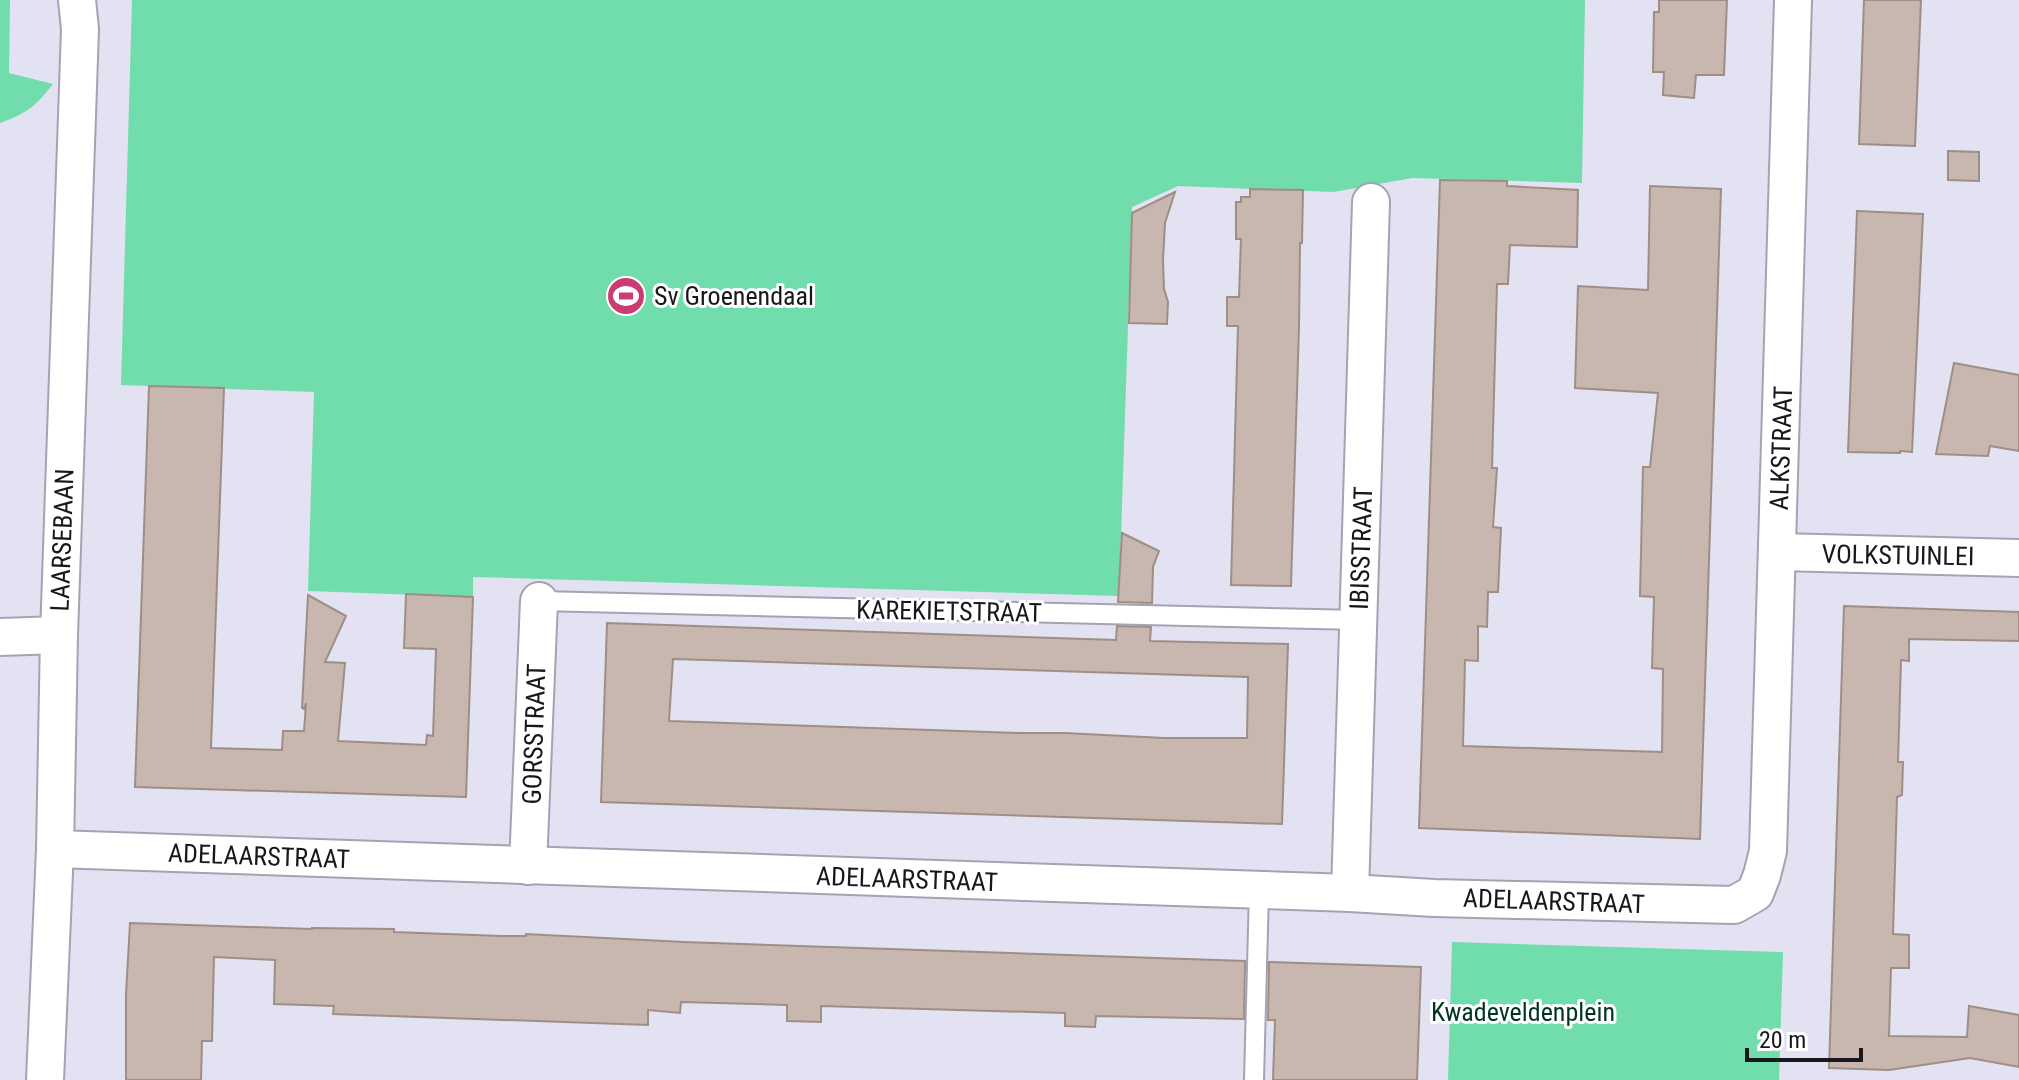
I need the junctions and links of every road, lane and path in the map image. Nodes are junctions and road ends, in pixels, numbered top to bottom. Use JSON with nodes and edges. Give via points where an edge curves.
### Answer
{"nodes":[{"id":1,"x":77,"y":0,"type":"edge"},
{"id":2,"x":1793,"y":0,"type":"edge"},
{"id":3,"x":1371,"y":202,"type":"dead end"},
{"id":4,"x":1778,"y":552,"type":"junction"},
{"id":5,"x":2019,"y":558,"type":"edge"},
{"id":6,"x":539,"y":601,"type":"joint"},
{"id":7,"x":1359,"y":620,"type":"junction"},
{"id":8,"x":59,"y":635,"type":"junction"},
{"id":9,"x":0,"y":637,"type":"edge"},
{"id":10,"x":55,"y":849,"type":"junction"},
{"id":11,"x":528,"y":866,"type":"junction"},
{"id":12,"x":1259,"y":891,"type":"junction"},
{"id":13,"x":1350,"y":893,"type":"junction"},
{"id":14,"x":1755,"y":893,"type":"joint"},
{"id":15,"x":45,"y":1080,"type":"edge"},
{"id":16,"x":1254,"y":1080,"type":"edge"}],
"edges":[{"from":1,"to":8,"type":"street","name":"LAARSEBAAN"},
{"from":2,"to":4,"type":"street","name":"ALKSTRAAT"},
{"from":3,"to":7,"type":"street","name":"IBISSTRAAT"},
{"from":4,"to":5,"type":"street","name":"VOLKSTUINLEI"},
{"from":4,"to":14,"type":"street","name":"ALKSTRAAT","via":[[1768,851]]},
{"from":6,"to":7,"type":"lane","name":"KAREKIETSTRAAT"},
{"from":6,"to":11,"type":"street","name":"GORSSTRAAT"},
{"from":7,"to":13,"type":"street","name":"IBISSTRAAT"},
{"from":8,"to":9,"type":"street"},
{"from":8,"to":10,"type":"street","name":"LAARSEBAAN"},
{"from":10,"to":11,"type":"street","name":"ADELAARSTRAAT"},
{"from":10,"to":15,"type":"street","name":"LAARSEBAAN"},
{"from":11,"to":12,"type":"street","name":"ADELAARSTRAAT"},
{"from":12,"to":13,"type":"street","name":"ADELAARSTRAAT"},
{"from":12,"to":16,"type":"lane"},
{"from":13,"to":14,"type":"street","name":"ADELAARSTRAAT","via":[[1702,905],[1734,905]]}]}
